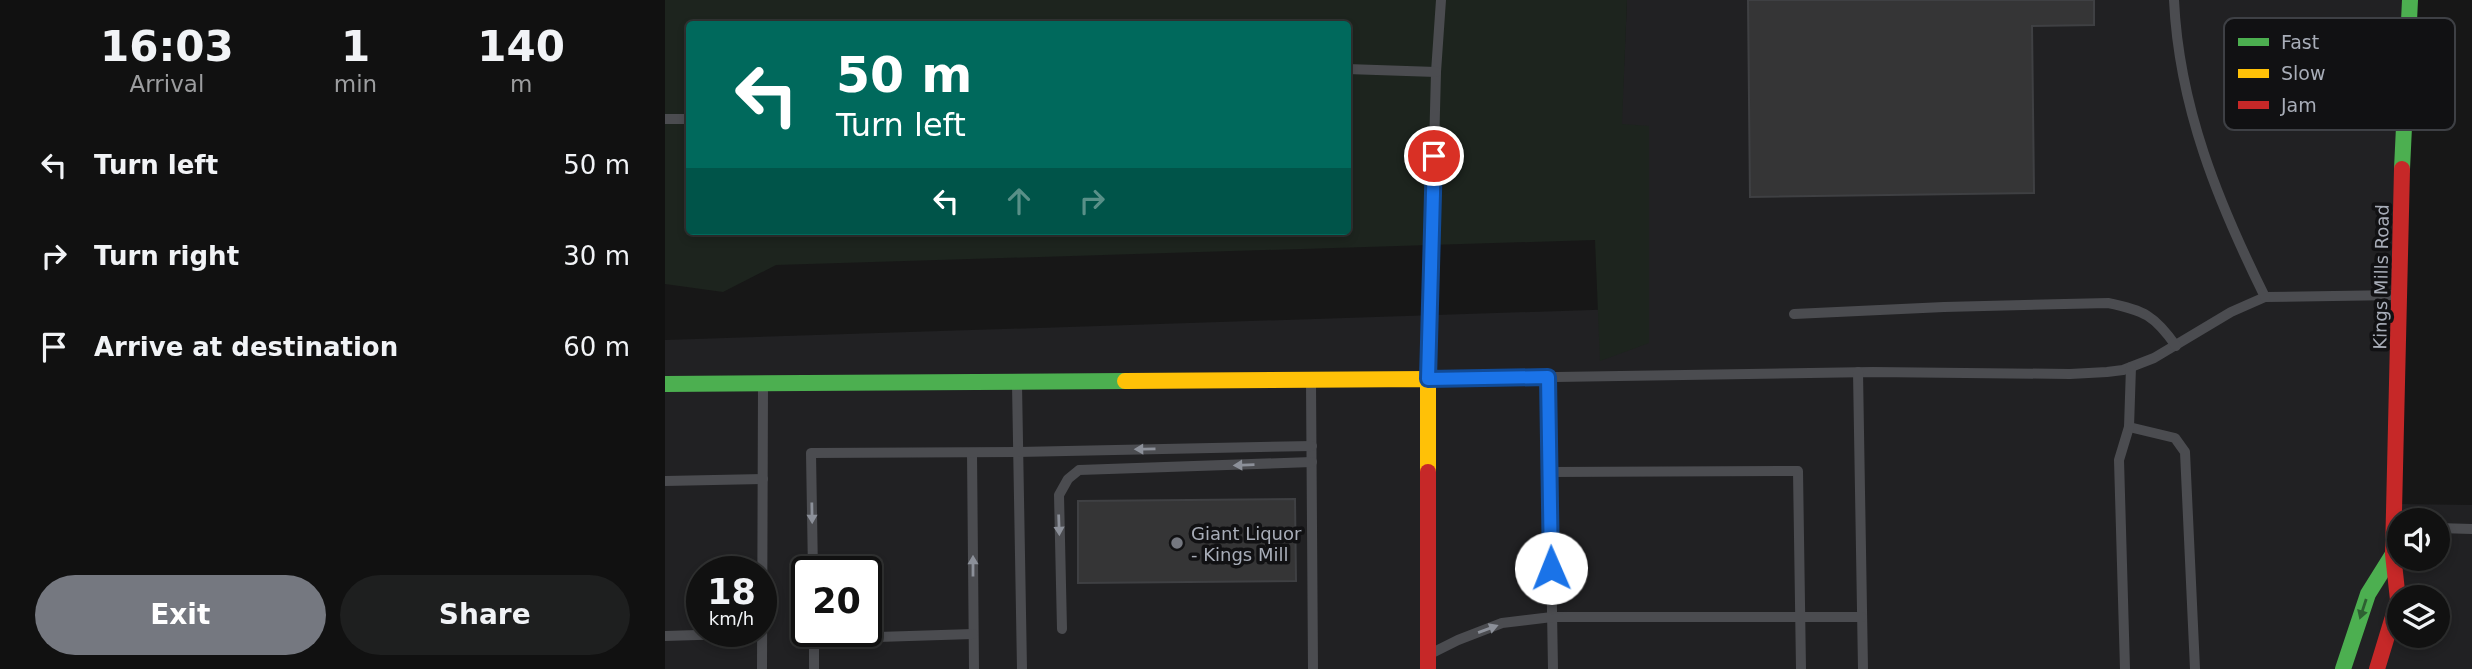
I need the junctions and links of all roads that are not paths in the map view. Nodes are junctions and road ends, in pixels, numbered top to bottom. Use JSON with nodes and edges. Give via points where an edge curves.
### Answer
{"nodes":[{"id":1,"x":1441,"y":0,"type":"edge"},
{"id":2,"x":2174,"y":0,"type":"edge"},
{"id":3,"x":2410,"y":0,"type":"edge"},
{"id":4,"x":2409,"y":18,"type":"edge"},
{"id":5,"x":1351,"y":69,"type":"edge"},
{"id":6,"x":1436,"y":72,"type":"junction"},
{"id":7,"x":665,"y":119,"type":"edge"},
{"id":8,"x":686,"y":119,"type":"edge"},
{"id":9,"x":2403,"y":130,"type":"edge"},
{"id":10,"x":2400,"y":295,"type":"junction"},
{"id":11,"x":2265,"y":298,"type":"junction"},
{"id":12,"x":1794,"y":314,"type":"dead end"},
{"id":13,"x":2176,"y":346,"type":"junction"},
{"id":14,"x":2131,"y":367,"type":"junction"},
{"id":15,"x":1858,"y":372,"type":"junction"},
{"id":16,"x":1548,"y":377,"type":"junction"},
{"id":17,"x":1428,"y":379,"type":"junction"},
{"id":18,"x":1311,"y":380,"type":"junction"},
{"id":19,"x":1017,"y":382,"type":"junction"},
{"id":20,"x":763,"y":383,"type":"junction"},
{"id":21,"x":665,"y":384,"type":"edge"},
{"id":22,"x":2129,"y":427,"type":"junction"},
{"id":23,"x":1312,"y":446,"type":"junction"},
{"id":24,"x":1018,"y":452,"type":"junction"},
{"id":25,"x":972,"y":453,"type":"junction"},
{"id":26,"x":1312,"y":463,"type":"junction"},
{"id":27,"x":1550,"y":472,"type":"junction"},
{"id":28,"x":763,"y":479,"type":"junction"},
{"id":29,"x":665,"y":481,"type":"edge"},
{"id":30,"x":2397,"y":508,"type":"edge"},
{"id":31,"x":2450,"y":528,"type":"edge"},
{"id":32,"x":2472,"y":529,"type":"edge"},
{"id":33,"x":762,"y":556,"type":"edge"},
{"id":34,"x":813,"y":556,"type":"edge"},
{"id":35,"x":2387,"y":564,"type":"edge"},
{"id":36,"x":2394,"y":571,"type":"edge"},
{"id":37,"x":1552,"y":617,"type":"junction"},
{"id":38,"x":1800,"y":617,"type":"junction"},
{"id":39,"x":1862,"y":617,"type":"junction"},
{"id":40,"x":1062,"y":629,"type":"dead end"},
{"id":41,"x":973,"y":634,"type":"junction"},
{"id":42,"x":686,"y":635,"type":"edge"},
{"id":43,"x":882,"y":635,"type":"edge"},
{"id":44,"x":665,"y":636,"type":"edge"},
{"id":45,"x":762,"y":647,"type":"edge"},
{"id":46,"x":814,"y":647,"type":"edge"},
{"id":47,"x":1428,"y":662,"type":"edge"},
{"id":48,"x":762,"y":669,"type":"edge"},
{"id":49,"x":814,"y":669,"type":"edge"},
{"id":50,"x":974,"y":669,"type":"edge"},
{"id":51,"x":1022,"y":669,"type":"edge"},
{"id":52,"x":1313,"y":669,"type":"edge"},
{"id":53,"x":1553,"y":669,"type":"edge"},
{"id":54,"x":1801,"y":669,"type":"edge"},
{"id":55,"x":1863,"y":669,"type":"edge"},
{"id":56,"x":2125,"y":669,"type":"edge"},
{"id":57,"x":2195,"y":669,"type":"edge"},
{"id":58,"x":2343,"y":669,"type":"edge"},
{"id":59,"x":2377,"y":669,"type":"edge"}],
"edges":[{"from":1,"to":6,"type":"lane"},
{"from":2,"to":11,"type":"lane","via":[[2182,76],[2197,132]]},
{"from":3,"to":4,"type":"street","name":"Kings Mills Road"},
{"from":5,"to":6,"type":"lane"},
{"from":6,"to":17,"type":"lane"},
{"from":7,"to":8,"type":"lane"},
{"from":9,"to":10,"type":"street","name":"Kings Mills Road"},
{"from":10,"to":11,"type":"lane"},
{"from":10,"to":30,"type":"street","name":"Kings Mills Road"},
{"from":11,"to":13,"type":"lane","via":[[2231,312]]},
{"from":12,"to":13,"type":"lane","via":[[2108,303],[2150,314]]},
{"from":13,"to":14,"type":"lane"},
{"from":14,"to":15,"type":"lane","via":[[2070,374]]},
{"from":14,"to":22,"type":"lane"},
{"from":15,"to":16,"type":"lane"},
{"from":15,"to":39,"type":"lane"},
{"from":16,"to":17,"type":"lane"},
{"from":16,"to":27,"type":"lane"},
{"from":17,"to":18,"type":"street"},
{"from":17,"to":47,"type":"street"},
{"from":18,"to":19,"type":"street"},
{"from":18,"to":23,"type":"lane"},
{"from":19,"to":20,"type":"street"},
{"from":19,"to":24,"type":"lane"},
{"from":20,"to":21,"type":"street"},
{"from":20,"to":28,"type":"lane"},
{"from":22,"to":56,"type":"lane","via":[[2119,460]]},
{"from":22,"to":57,"type":"lane","via":[[2175,438],[2185,452]]},
{"from":23,"to":24,"type":"lane","one_way":true},
{"from":23,"to":26,"type":"lane"},
{"from":24,"to":25,"type":"lane"},
{"from":24,"to":51,"type":"lane"},
{"from":25,"to":34,"type":"lane","one_way":true,"via":[[811,453]]},
{"from":41,"to":25,"type":"lane","one_way":true},
{"from":26,"to":40,"type":"lane","one_way":true,"via":[[1079,470],[1059,495]]},
{"from":26,"to":52,"type":"lane"},
{"from":27,"to":37,"type":"lane"},
{"from":27,"to":38,"type":"lane","via":[[1798,471]]},
{"from":28,"to":29,"type":"lane"},
{"from":28,"to":33,"type":"lane"},
{"from":31,"to":32,"type":"lane"},
{"from":35,"to":58,"type":"street","name":"Kings Mills Road","one_way":true,"via":[[2368,594]]},
{"from":36,"to":59,"type":"street","name":"Kings Mills Road","via":[[2397,600]]},
{"from":37,"to":38,"type":"lane"},
{"from":47,"to":37,"type":"lane","one_way":true,"via":[[1458,640],[1502,623]]},
{"from":37,"to":53,"type":"lane"},
{"from":38,"to":39,"type":"lane"},
{"from":38,"to":54,"type":"lane"},
{"from":39,"to":55,"type":"lane"},
{"from":41,"to":43,"type":"lane"},
{"from":41,"to":50,"type":"lane"},
{"from":42,"to":44,"type":"lane"},
{"from":45,"to":48,"type":"lane"},
{"from":46,"to":49,"type":"lane"}]}
